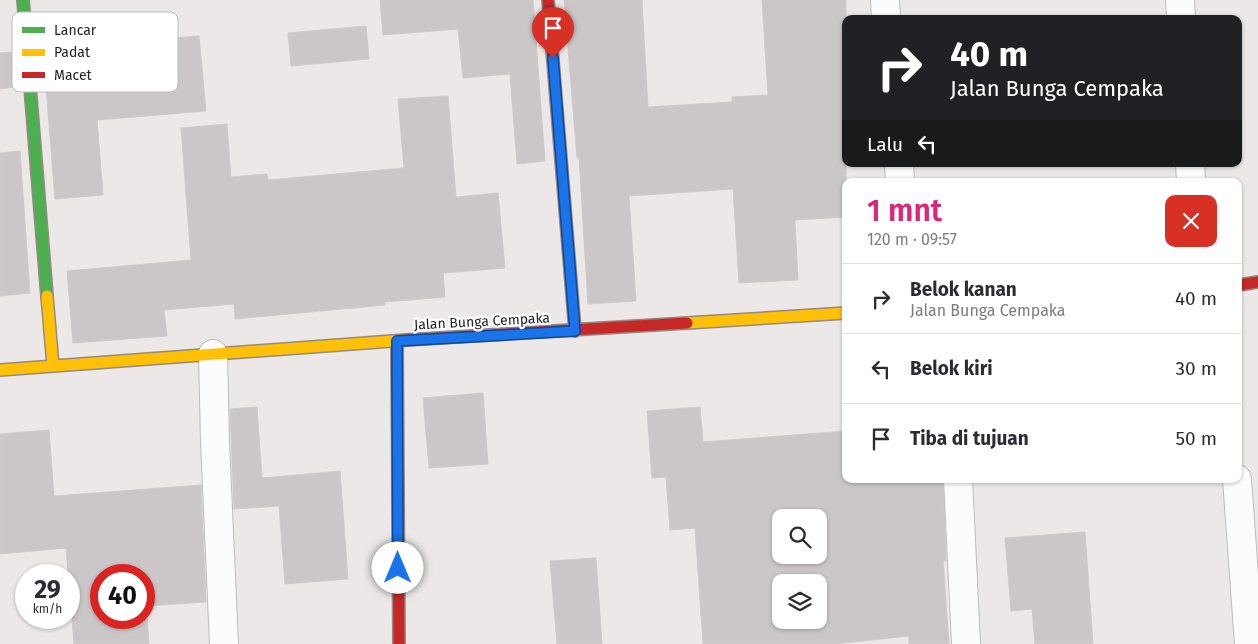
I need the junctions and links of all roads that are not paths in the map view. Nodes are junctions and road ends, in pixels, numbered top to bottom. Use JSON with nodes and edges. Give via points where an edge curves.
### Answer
{"nodes":[{"id":1,"x":548,"y":0,"type":"edge"},
{"id":2,"x":885,"y":0,"type":"edge"},
{"id":3,"x":1180,"y":0,"type":"edge"},
{"id":4,"x":886,"y":15,"type":"edge"},
{"id":5,"x":1181,"y":15,"type":"edge"},
{"id":6,"x":31,"y":92,"type":"edge"},
{"id":7,"x":1258,"y":282,"type":"edge"},
{"id":8,"x":1242,"y":285,"type":"edge"},
{"id":9,"x":842,"y":313,"type":"edge"},
{"id":10,"x":575,"y":331,"type":"junction"},
{"id":11,"x":397,"y":341,"type":"junction"},
{"id":12,"x":214,"y":354,"type":"junction"},
{"id":13,"x":53,"y":366,"type":"junction"},
{"id":14,"x":0,"y":370,"type":"edge"},
{"id":15,"x":958,"y":483,"type":"edge"},
{"id":16,"x":1237,"y":483,"type":"edge"},
{"id":17,"x":224,"y":644,"type":"edge"},
{"id":18,"x":399,"y":644,"type":"edge"},
{"id":19,"x":966,"y":644,"type":"edge"},
{"id":20,"x":1249,"y":644,"type":"edge"}],
"edges":[{"from":1,"to":10,"type":"street"},
{"from":2,"to":4,"type":"street"},
{"from":3,"to":5,"type":"street"},
{"from":6,"to":13,"type":"street"},
{"from":7,"to":8,"type":"street"},
{"from":9,"to":10,"type":"street","name":"Jalan Bunga Cempaka"},
{"from":10,"to":11,"type":"street","name":"Jalan Bunga Cempaka"},
{"from":11,"to":12,"type":"street","name":"Jalan Bunga Cempaka"},
{"from":11,"to":18,"type":"street"},
{"from":12,"to":13,"type":"street","name":"Jalan Bunga Cempaka"},
{"from":12,"to":17,"type":"street"},
{"from":13,"to":14,"type":"street","name":"Jalan Bunga Cempaka"},
{"from":15,"to":19,"type":"street"},
{"from":16,"to":20,"type":"street"}]}
